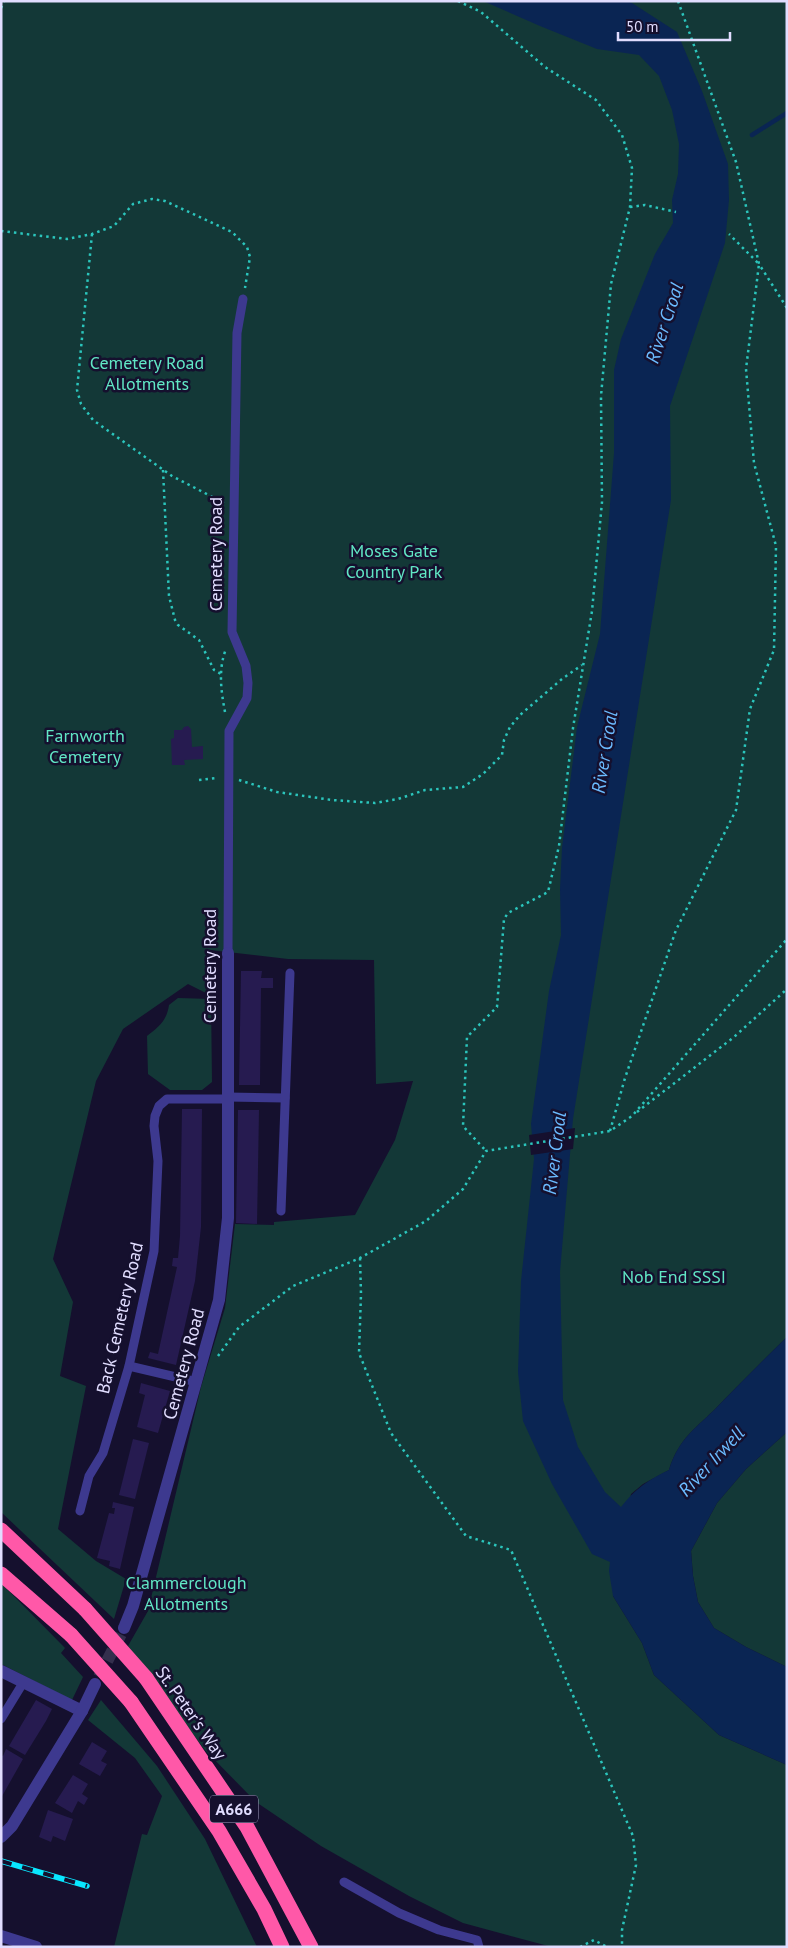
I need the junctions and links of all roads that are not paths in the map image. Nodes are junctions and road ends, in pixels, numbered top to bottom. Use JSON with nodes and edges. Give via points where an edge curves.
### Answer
{"nodes":[{"id":1,"x":243,"y":299,"type":"road end"},
{"id":2,"x":228,"y":953,"type":"joint"},
{"id":3,"x":290,"y":973,"type":"dead end"},
{"id":4,"x":227,"y":1098,"type":"junction"},
{"id":5,"x":285,"y":1098,"type":"junction"},
{"id":6,"x":282,"y":1211,"type":"dead end"},
{"id":7,"x":128,"y":1366,"type":"junction"},
{"id":8,"x":197,"y":1382,"type":"junction"},
{"id":9,"x":80,"y":1511,"type":"dead end"},
{"id":10,"x":1,"y":1530,"type":"edge"},
{"id":11,"x":1,"y":1574,"type":"edge"},
{"id":12,"x":124,"y":1628,"type":"tunnel mouth"},
{"id":13,"x":1,"y":1671,"type":"edge"},
{"id":14,"x":23,"y":1683,"type":"junction"},
{"id":15,"x":95,"y":1684,"type":"tunnel mouth"},
{"id":16,"x":82,"y":1711,"type":"junction"},
{"id":17,"x":1,"y":1719,"type":"edge"},
{"id":18,"x":4,"y":1830,"type":"edge"},
{"id":19,"x":344,"y":1882,"type":"dead end"},
{"id":20,"x":1,"y":1936,"type":"edge"},
{"id":21,"x":36,"y":1947,"type":"edge"},
{"id":22,"x":282,"y":1947,"type":"edge"},
{"id":23,"x":311,"y":1947,"type":"edge"},
{"id":24,"x":479,"y":1947,"type":"edge"}],
"edges":[{"from":1,"to":2,"type":"lane","name":"Cemetery Road","via":[[237,333],[232,632],[246,666],[248,683],[247,698],[229,731]]},
{"from":2,"to":4,"type":"street","name":"Cemetery Road"},
{"from":3,"to":5,"type":"lane"},
{"from":4,"to":5,"type":"lane"},
{"from":4,"to":7,"type":"lane","name":"Back Cemetery Road","via":[[167,1099],[155,1116],[158,1161],[154,1251]]},
{"from":4,"to":8,"type":"street","name":"Cemetery Road","via":[[228,1218],[219,1300]]},
{"from":5,"to":6,"type":"lane"},
{"from":7,"to":8,"type":"lane"},
{"from":7,"to":9,"type":"lane","name":"Back Cemetery Road","via":[[103,1453],[89,1476]]},
{"from":8,"to":12,"type":"street","name":"Cemetery Road","via":[[134,1606]]},
{"from":10,"to":23,"type":"highway","name":"St. Peter's Way","number":"A666","bridge":true,"via":[[85,1609],[146,1678],[247,1827]]},
{"from":11,"to":22,"type":"highway","number":"A666","bridge":true,"via":[[71,1635],[131,1702],[219,1831]]},
{"from":13,"to":14,"type":"street"},
{"from":14,"to":16,"type":"street"},
{"from":14,"to":17,"type":"lane"},
{"from":15,"to":16,"type":"street"},
{"from":16,"to":18,"type":"street"},
{"from":19,"to":24,"type":"lane","via":[[400,1913],[439,1930],[477,1940]]},
{"from":20,"to":21,"type":"street"}]}
